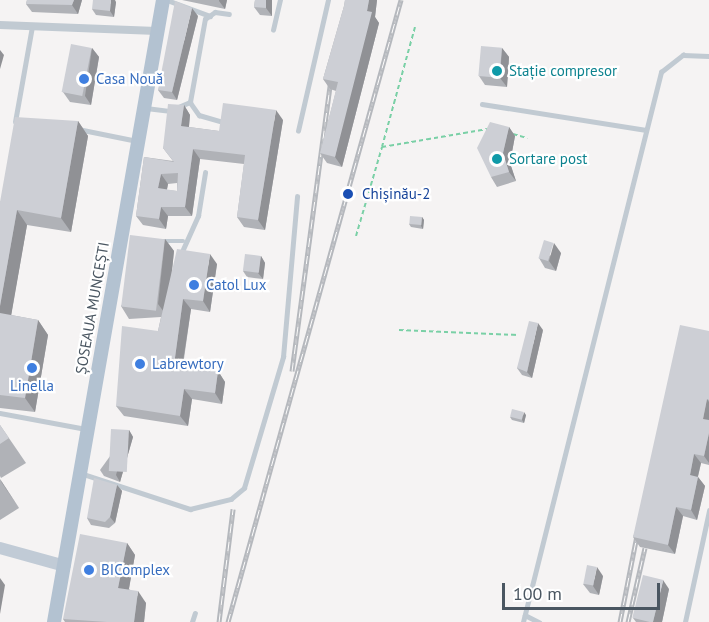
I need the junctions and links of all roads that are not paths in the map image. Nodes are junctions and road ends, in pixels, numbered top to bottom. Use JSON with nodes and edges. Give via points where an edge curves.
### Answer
{"nodes":[{"id":1,"x":162,"y":0,"type":"edge"},
{"id":2,"x":167,"y":0,"type":"edge"},
{"id":3,"x":280,"y":0,"type":"edge"},
{"id":4,"x":328,"y":0,"type":"edge"},
{"id":5,"x":229,"y":14,"type":"dead end"},
{"id":6,"x":210,"y":16,"type":"junction"},
{"id":7,"x":0,"y":25,"type":"edge"},
{"id":8,"x":32,"y":27,"type":"junction"},
{"id":9,"x":273,"y":30,"type":"dead end"},
{"id":10,"x":157,"y":31,"type":"junction"},
{"id":11,"x":709,"y":56,"type":"edge"},
{"id":12,"x":190,"y":102,"type":"junction"},
{"id":13,"x":482,"y":104,"type":"dead end"},
{"id":14,"x":143,"y":108,"type":"junction"},
{"id":15,"x":16,"y":117,"type":"junction"},
{"id":16,"x":27,"y":119,"type":"edge"},
{"id":17,"x":224,"y":123,"type":"edge"},
{"id":18,"x":71,"y":128,"type":"edge"},
{"id":19,"x":14,"y":129,"type":"edge"},
{"id":20,"x":646,"y":130,"type":"junction"},
{"id":21,"x":298,"y":131,"type":"dead end"},
{"id":22,"x":137,"y":141,"type":"junction"},
{"id":23,"x":205,"y":173,"type":"dead end"},
{"id":24,"x":297,"y":197,"type":"dead end"},
{"id":25,"x":153,"y":241,"type":"edge"},
{"id":26,"x":183,"y":241,"type":"junction"},
{"id":27,"x":179,"y":262,"type":"edge"},
{"id":28,"x":0,"y":413,"type":"edge"},
{"id":29,"x":89,"y":430,"type":"junction"},
{"id":30,"x":83,"y":474,"type":"junction"},
{"id":31,"x":709,"y":511,"type":"edge"},
{"id":32,"x":0,"y":548,"type":"edge"},
{"id":33,"x":65,"y":566,"type":"junction"},
{"id":34,"x":195,"y":614,"type":"dead end"},
{"id":35,"x":525,"y":615,"type":"junction"},
{"id":36,"x":54,"y":622,"type":"edge"},
{"id":37,"x":192,"y":622,"type":"edge"},
{"id":38,"x":523,"y":622,"type":"edge"},
{"id":39,"x":538,"y":622,"type":"edge"},
{"id":40,"x":685,"y":622,"type":"edge"}],
"edges":[{"from":1,"to":10,"type":"main road","name":"ȘOSEAUA MUNCEȘTI"},
{"from":2,"to":6,"type":"lane"},
{"from":3,"to":9,"type":"lane"},
{"from":4,"to":21,"type":"lane"},
{"from":5,"to":6,"type":"lane"},
{"from":6,"to":12,"type":"lane"},
{"from":7,"to":8,"type":"street"},
{"from":8,"to":10,"type":"street"},
{"from":8,"to":15,"type":"lane"},
{"from":10,"to":14,"type":"main road","name":"ȘOSEAUA MUNCEȘTI"},
{"from":11,"to":20,"type":"lane","via":[[671,60],[661,72]]},
{"from":12,"to":14,"type":"lane","via":[[170,111]]},
{"from":12,"to":17,"type":"lane","via":[[199,115]]},
{"from":13,"to":20,"type":"lane"},
{"from":14,"to":22,"type":"main road","name":"ȘOSEAUA MUNCEȘTI"},
{"from":15,"to":16,"type":"lane"},
{"from":15,"to":19,"type":"lane"},
{"from":18,"to":22,"type":"lane"},
{"from":20,"to":35,"type":"lane"},
{"from":22,"to":29,"type":"main road","name":"ȘOSEAUA MUNCEȘTI","via":[[126,239]]},
{"from":23,"to":26,"type":"lane","via":[[198,216]]},
{"from":24,"to":30,"type":"lane","via":[[283,357],[244,488],[231,499],[190,509]]},
{"from":25,"to":26,"type":"lane"},
{"from":26,"to":27,"type":"lane"},
{"from":28,"to":29,"type":"lane"},
{"from":29,"to":30,"type":"main road","name":"ȘOSEAUA MUNCEȘTI"},
{"from":30,"to":33,"type":"main road","name":"ȘOSEAUA MUNCEȘTI"},
{"from":31,"to":40,"type":"lane"},
{"from":32,"to":33,"type":"street"},
{"from":33,"to":36,"type":"main road","name":"ȘOSEAUA MUNCEȘTI"},
{"from":34,"to":37,"type":"lane"},
{"from":35,"to":38,"type":"lane"},
{"from":35,"to":39,"type":"lane"}]}
